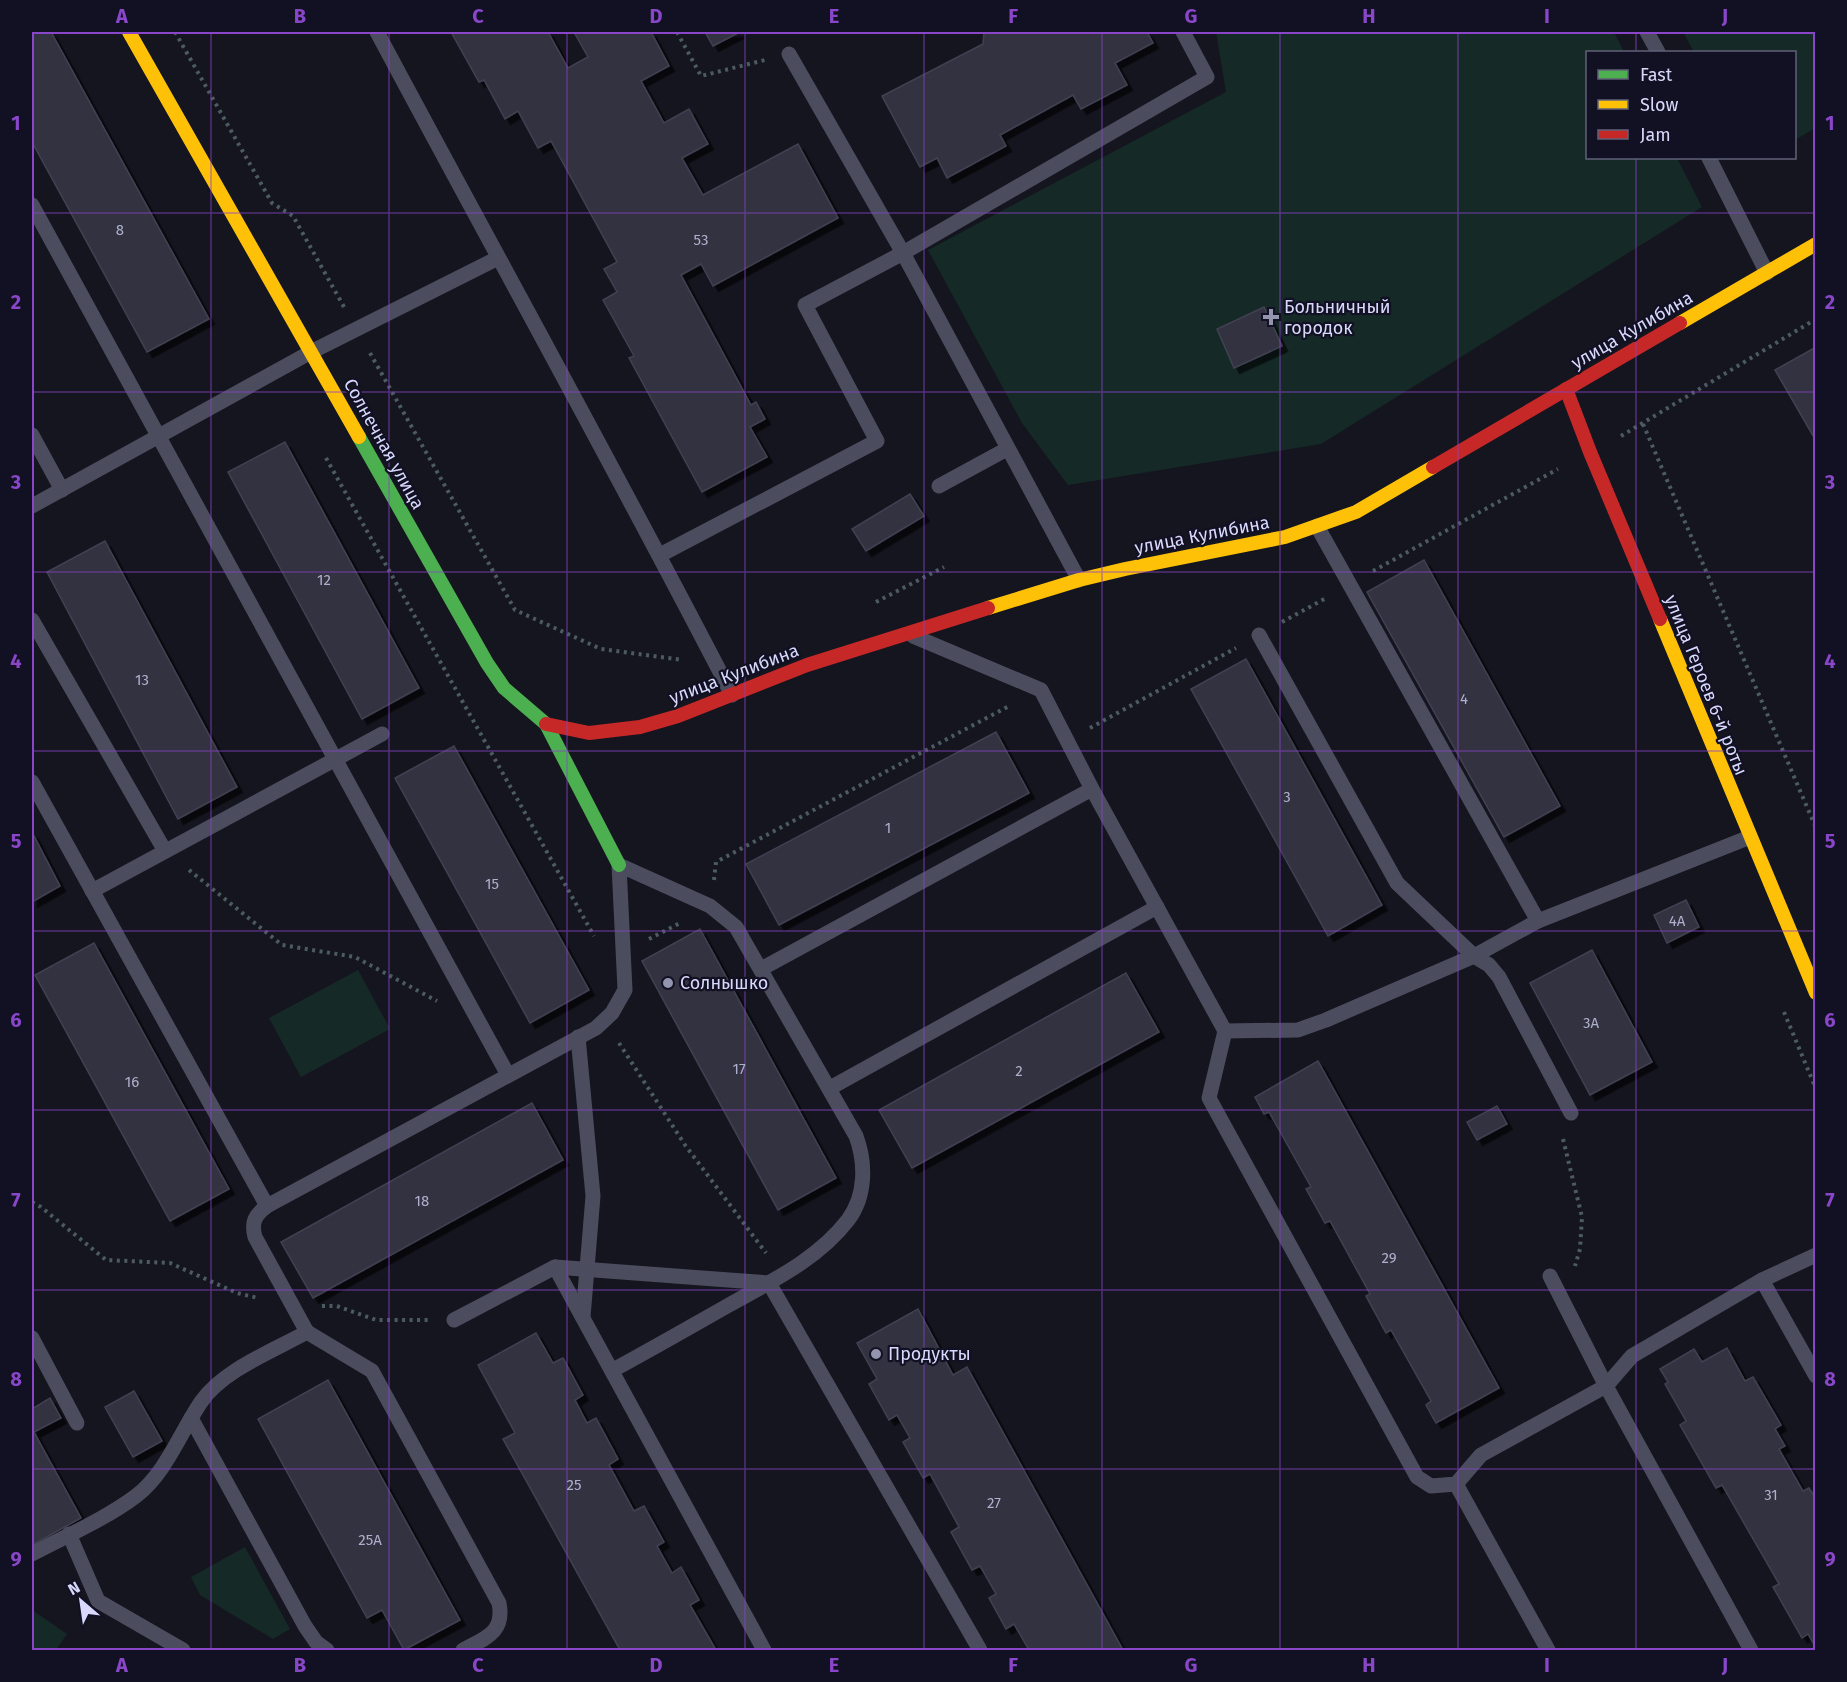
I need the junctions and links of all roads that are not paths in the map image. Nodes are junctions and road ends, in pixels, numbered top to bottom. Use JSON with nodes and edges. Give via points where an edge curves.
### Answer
{"nodes":[{"id":1,"x":129,"y":32,"type":"edge"},
{"id":2,"x":377,"y":32,"type":"edge"},
{"id":3,"x":1183,"y":32,"type":"edge"},
{"id":4,"x":1647,"y":32,"type":"edge"},
{"id":5,"x":1657,"y":51,"type":"edge"},
{"id":6,"x":789,"y":54,"type":"road end"},
{"id":7,"x":1710,"y":159,"type":"edge"},
{"id":8,"x":32,"y":205,"type":"edge"},
{"id":9,"x":1815,"y":244,"type":"edge"},
{"id":10,"x":903,"y":253,"type":"junction"},
{"id":11,"x":498,"y":258,"type":"junction"},
{"id":12,"x":1767,"y":273,"type":"junction"},
{"id":13,"x":312,"y":352,"type":"junction"},
{"id":14,"x":1566,"y":389,"type":"junction"},
{"id":15,"x":32,"y":435,"type":"edge"},
{"id":16,"x":157,"y":437,"type":"junction"},
{"id":17,"x":1007,"y":449,"type":"junction"},
{"id":18,"x":939,"y":486,"type":"dead end"},
{"id":19,"x":62,"y":490,"type":"junction"},
{"id":20,"x":32,"y":506,"type":"edge"},
{"id":21,"x":1317,"y":526,"type":"junction"},
{"id":22,"x":660,"y":555,"type":"junction"},
{"id":23,"x":1079,"y":580,"type":"junction"},
{"id":24,"x":32,"y":620,"type":"edge"},
{"id":25,"x":906,"y":633,"type":"junction"},
{"id":26,"x":1259,"y":635,"type":"road end"},
{"id":27,"x":732,"y":695,"type":"junction"},
{"id":28,"x":546,"y":724,"type":"junction"},
{"id":29,"x":382,"y":734,"type":"dead end"},
{"id":30,"x":334,"y":759,"type":"junction"},
{"id":31,"x":32,"y":782,"type":"edge"},
{"id":32,"x":1092,"y":789,"type":"junction"},
{"id":33,"x":1750,"y":837,"type":"junction"},
{"id":34,"x":165,"y":851,"type":"junction"},
{"id":35,"x":619,"y":865,"type":"junction"},
{"id":36,"x":93,"y":891,"type":"junction"},
{"id":37,"x":1157,"y":907,"type":"junction"},
{"id":38,"x":1538,"y":921,"type":"junction"},
{"id":39,"x":1474,"y":956,"type":"junction"},
{"id":40,"x":761,"y":969,"type":"junction"},
{"id":41,"x":1815,"y":993,"type":"edge"},
{"id":42,"x":1225,"y":1032,"type":"junction"},
{"id":43,"x":578,"y":1037,"type":"junction"},
{"id":44,"x":508,"y":1075,"type":"junction"},
{"id":45,"x":830,"y":1088,"type":"junction"},
{"id":46,"x":1571,"y":1113,"type":"road end"},
{"id":47,"x":267,"y":1206,"type":"junction"},
{"id":48,"x":1815,"y":1255,"type":"edge"},
{"id":49,"x":555,"y":1267,"type":"junction"},
{"id":50,"x":587,"y":1269,"type":"junction"},
{"id":51,"x":1550,"y":1276,"type":"dead end"},
{"id":52,"x":776,"y":1279,"type":"junction"},
{"id":53,"x":1762,"y":1280,"type":"junction"},
{"id":54,"x":583,"y":1317,"type":"junction"},
{"id":55,"x":454,"y":1320,"type":"road end"},
{"id":56,"x":307,"y":1332,"type":"junction"},
{"id":57,"x":32,"y":1338,"type":"edge"},
{"id":58,"x":613,"y":1370,"type":"junction"},
{"id":59,"x":1815,"y":1376,"type":"edge"},
{"id":60,"x":1606,"y":1386,"type":"junction"},
{"id":61,"x":191,"y":1418,"type":"junction"},
{"id":62,"x":77,"y":1423,"type":"dead end"},
{"id":63,"x":1456,"y":1484,"type":"junction"},
{"id":64,"x":69,"y":1534,"type":"junction"},
{"id":65,"x":32,"y":1554,"type":"edge"},
{"id":66,"x":183,"y":1650,"type":"edge"},
{"id":67,"x":327,"y":1650,"type":"edge"},
{"id":68,"x":463,"y":1650,"type":"edge"},
{"id":69,"x":764,"y":1650,"type":"edge"},
{"id":70,"x":980,"y":1650,"type":"edge"},
{"id":71,"x":1548,"y":1650,"type":"edge"},
{"id":72,"x":1751,"y":1650,"type":"edge"}],
"edges":[{"from":1,"to":13,"type":"street","name":"Солнечная улица"},
{"from":2,"to":11,"type":"lane"},
{"from":3,"to":10,"type":"lane","via":[[1207,77]]},
{"from":4,"to":5,"type":"lane"},
{"from":6,"to":10,"type":"lane"},
{"from":7,"to":12,"type":"lane"},
{"from":8,"to":16,"type":"lane"},
{"from":9,"to":12,"type":"street","name":"улица Кулибина"},
{"from":10,"to":17,"type":"lane"},
{"from":10,"to":22,"type":"lane","via":[[805,305],[877,441]]},
{"from":11,"to":13,"type":"lane"},
{"from":11,"to":22,"type":"lane"},
{"from":12,"to":14,"type":"street","name":"улица Кулибина"},
{"from":13,"to":16,"type":"lane"},
{"from":13,"to":28,"type":"street","name":"Солнечная улица","via":[[487,663],[504,688]]},
{"from":14,"to":21,"type":"street","name":"улица Кулибина","via":[[1356,512]]},
{"from":14,"to":33,"type":"street","name":"улица Героев 6-й роты"},
{"from":15,"to":19,"type":"lane"},
{"from":16,"to":19,"type":"lane"},
{"from":16,"to":30,"type":"lane"},
{"from":17,"to":18,"type":"lane"},
{"from":17,"to":23,"type":"lane"},
{"from":19,"to":20,"type":"lane"},
{"from":21,"to":23,"type":"street","name":"улица Кулибина","via":[[1286,537]]},
{"from":21,"to":38,"type":"lane"},
{"from":22,"to":27,"type":"lane"},
{"from":23,"to":25,"type":"street","name":"улица Кулибина"},
{"from":24,"to":34,"type":"lane"},
{"from":25,"to":27,"type":"street","name":"улица Кулибина","via":[[807,665]]},
{"from":25,"to":32,"type":"lane","via":[[1041,690]]},
{"from":26,"to":39,"type":"lane","via":[[1397,883]]},
{"from":27,"to":28,"type":"street","name":"улица Кулибина","via":[[640,727],[589,733]]},
{"from":28,"to":35,"type":"street","name":"Солнечная улица"},
{"from":29,"to":30,"type":"lane"},
{"from":30,"to":34,"type":"lane"},
{"from":30,"to":44,"type":"lane"},
{"from":31,"to":36,"type":"lane"},
{"from":32,"to":37,"type":"lane"},
{"from":32,"to":40,"type":"lane"},
{"from":33,"to":38,"type":"lane"},
{"from":33,"to":41,"type":"street","name":"улица Героев 6-й роты"},
{"from":34,"to":36,"type":"lane"},
{"from":35,"to":40,"type":"lane","via":[[710,906],[736,927]]},
{"from":35,"to":43,"type":"lane","via":[[625,990],[612,1013],[596,1028]]},
{"from":36,"to":47,"type":"lane"},
{"from":37,"to":42,"type":"lane"},
{"from":37,"to":45,"type":"lane"},
{"from":38,"to":39,"type":"lane"},
{"from":39,"to":42,"type":"lane","via":[[1298,1030]]},
{"from":39,"to":46,"type":"lane","via":[[1499,977]]},
{"from":40,"to":45,"type":"lane"},
{"from":42,"to":63,"type":"lane","via":[[1209,1098],[1417,1477],[1431,1486]]},
{"from":43,"to":44,"type":"lane"},
{"from":43,"to":50,"type":"lane","via":[[592,1196]]},
{"from":44,"to":47,"type":"lane"},
{"from":45,"to":52,"type":"lane","via":[[863,1154],[860,1196],[850,1218],[825,1245]]},
{"from":47,"to":56,"type":"lane","via":[[254,1220],[255,1237]]},
{"from":48,"to":53,"type":"lane"},
{"from":49,"to":50,"type":"lane"},
{"from":49,"to":54,"type":"lane"},
{"from":49,"to":55,"type":"lane"},
{"from":50,"to":52,"type":"lane"},
{"from":50,"to":54,"type":"lane"},
{"from":51,"to":60,"type":"lane"},
{"from":52,"to":58,"type":"lane"},
{"from":52,"to":70,"type":"lane"},
{"from":53,"to":59,"type":"lane"},
{"from":53,"to":60,"type":"lane","via":[[1632,1356]]},
{"from":54,"to":58,"type":"lane"},
{"from":56,"to":61,"type":"lane","via":[[216,1385]]},
{"from":56,"to":68,"type":"lane","via":[[372,1371],[499,1603],[502,1617],[497,1628]]},
{"from":57,"to":62,"type":"lane"},
{"from":58,"to":69,"type":"lane"},
{"from":60,"to":63,"type":"lane","via":[[1481,1455]]},
{"from":60,"to":72,"type":"lane"},
{"from":61,"to":64,"type":"lane","via":[[144,1488]]},
{"from":61,"to":67,"type":"lane","via":[[305,1626]]},
{"from":63,"to":71,"type":"lane"},
{"from":64,"to":65,"type":"lane"},
{"from":64,"to":66,"type":"lane","via":[[98,1600]]}]}
